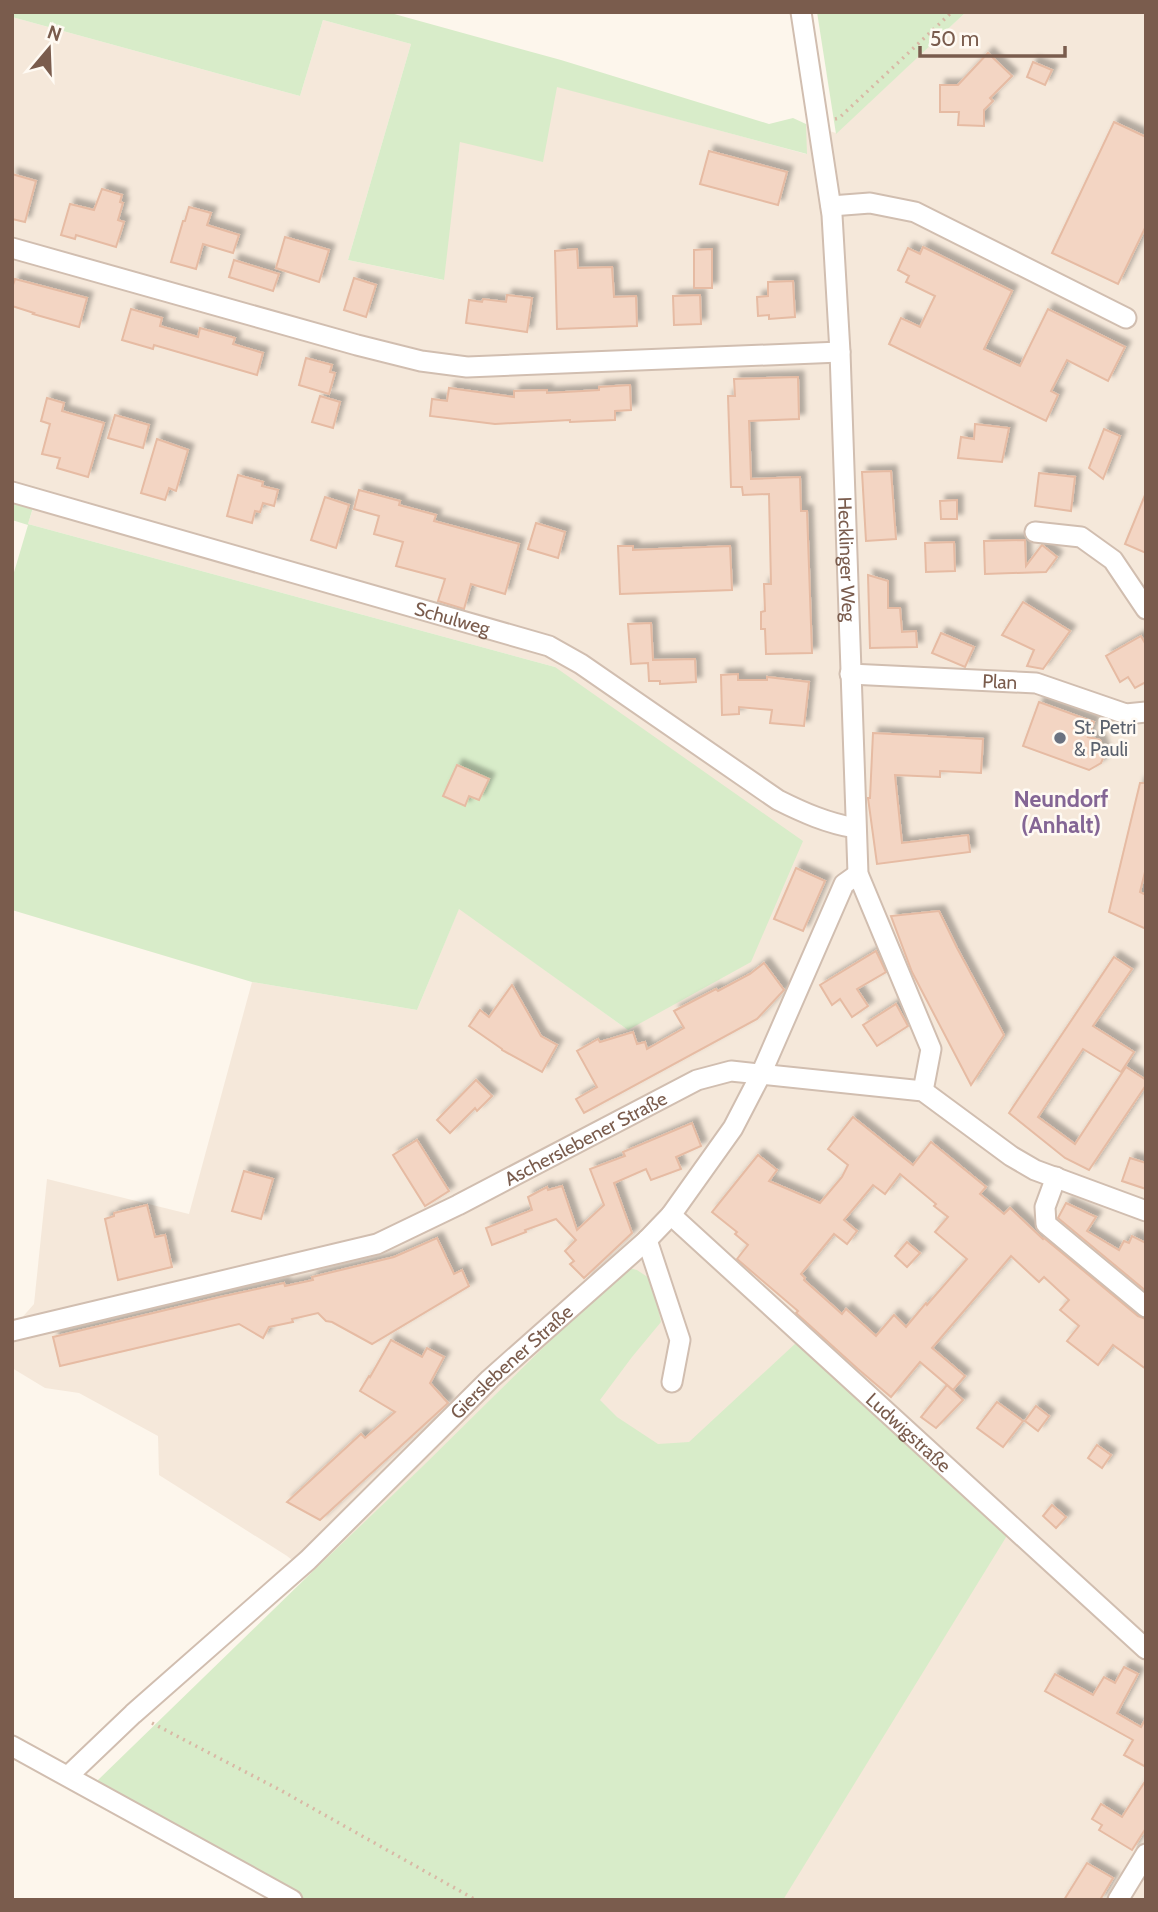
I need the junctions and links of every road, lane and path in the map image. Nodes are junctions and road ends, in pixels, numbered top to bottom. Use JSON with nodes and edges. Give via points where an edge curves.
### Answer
{"nodes":[{"id":1,"x":800,"y":12,"type":"edge"},
{"id":2,"x":952,"y":12,"type":"edge"},
{"id":3,"x":817,"y":124,"type":"junction"},
{"id":4,"x":831,"y":206,"type":"junction"},
{"id":5,"x":12,"y":248,"type":"edge"},
{"id":6,"x":1126,"y":318,"type":"dead end"},
{"id":7,"x":839,"y":352,"type":"junction"},
{"id":8,"x":12,"y":492,"type":"edge"},
{"id":9,"x":1035,"y":532,"type":"dead end"},
{"id":10,"x":1146,"y":609,"type":"edge"},
{"id":11,"x":850,"y":674,"type":"junction"},
{"id":12,"x":1146,"y":712,"type":"edge"},
{"id":13,"x":855,"y":828,"type":"junction"},
{"id":14,"x":858,"y":874,"type":"junction"},
{"id":15,"x":761,"y":1074,"type":"junction"},
{"id":16,"x":923,"y":1091,"type":"junction"},
{"id":17,"x":1056,"y":1177,"type":"junction"},
{"id":18,"x":1146,"y":1211,"type":"edge"},
{"id":19,"x":671,"y":1215,"type":"junction"},
{"id":20,"x":647,"y":1240,"type":"junction"},
{"id":21,"x":1146,"y":1307,"type":"edge"},
{"id":22,"x":12,"y":1331,"type":"edge"},
{"id":23,"x":672,"y":1382,"type":"dead end"},
{"id":24,"x":1146,"y":1649,"type":"edge"},
{"id":25,"x":133,"y":1714,"type":"junction"},
{"id":26,"x":12,"y":1745,"type":"edge"},
{"id":27,"x":68,"y":1776,"type":"junction"},
{"id":28,"x":1146,"y":1854,"type":"edge"},
{"id":29,"x":292,"y":1900,"type":"edge"},
{"id":30,"x":476,"y":1900,"type":"edge"},
{"id":31,"x":1118,"y":1900,"type":"edge"}],
"edges":[{"from":1,"to":3,"type":"street","name":"Hecklinger Weg"},
{"from":2,"to":3,"type":"path","via":[[839,118]]},
{"from":3,"to":4,"type":"street","name":"Hecklinger Weg"},
{"from":4,"to":6,"type":"street","via":[[870,203],[915,212]]},
{"from":4,"to":7,"type":"street","name":"Hecklinger Weg"},
{"from":5,"to":7,"type":"street","via":[[357,345],[467,367]]},
{"from":7,"to":11,"type":"street","name":"Hecklinger Weg"},
{"from":8,"to":13,"type":"street","name":"Schulweg","via":[[549,646],[778,800],[831,824]]},
{"from":9,"to":10,"type":"street","via":[[1082,537],[1113,560]]},
{"from":11,"to":12,"type":"street","name":"Plan","via":[[1036,683],[1126,714]]},
{"from":11,"to":13,"type":"street","name":"Hecklinger Weg"},
{"from":13,"to":14,"type":"street","name":"Hecklinger Weg"},
{"from":14,"to":15,"type":"street","name":"Gierslebener Straße","via":[[844,884]]},
{"from":14,"to":16,"type":"street","name":"Hecklinger Weg","via":[[931,1049]]},
{"from":15,"to":16,"type":"street","name":"Ascherslebener Straße"},
{"from":15,"to":19,"type":"street","name":"Gierslebener Straße","via":[[733,1128]]},
{"from":15,"to":22,"type":"street","name":"Ascherslebener Straße","via":[[731,1071],[697,1080],[377,1244]]},
{"from":16,"to":17,"type":"street","via":[[1011,1156]]},
{"from":17,"to":18,"type":"street"},
{"from":17,"to":21,"type":"street","via":[[1045,1207],[1046,1224]]},
{"from":19,"to":20,"type":"street","name":"Gierslebener Straße"},
{"from":19,"to":24,"type":"street","name":"Ludwigstraße"},
{"from":20,"to":23,"type":"street","via":[[680,1340]]},
{"from":20,"to":25,"type":"street","name":"Gierslebener Straße","via":[[491,1378],[308,1560]]},
{"from":25,"to":27,"type":"street","name":"Gierslebener Straße"},
{"from":25,"to":30,"type":"path"},
{"from":26,"to":27,"type":"street"},
{"from":27,"to":29,"type":"street"},
{"from":28,"to":31,"type":"street"}]}
